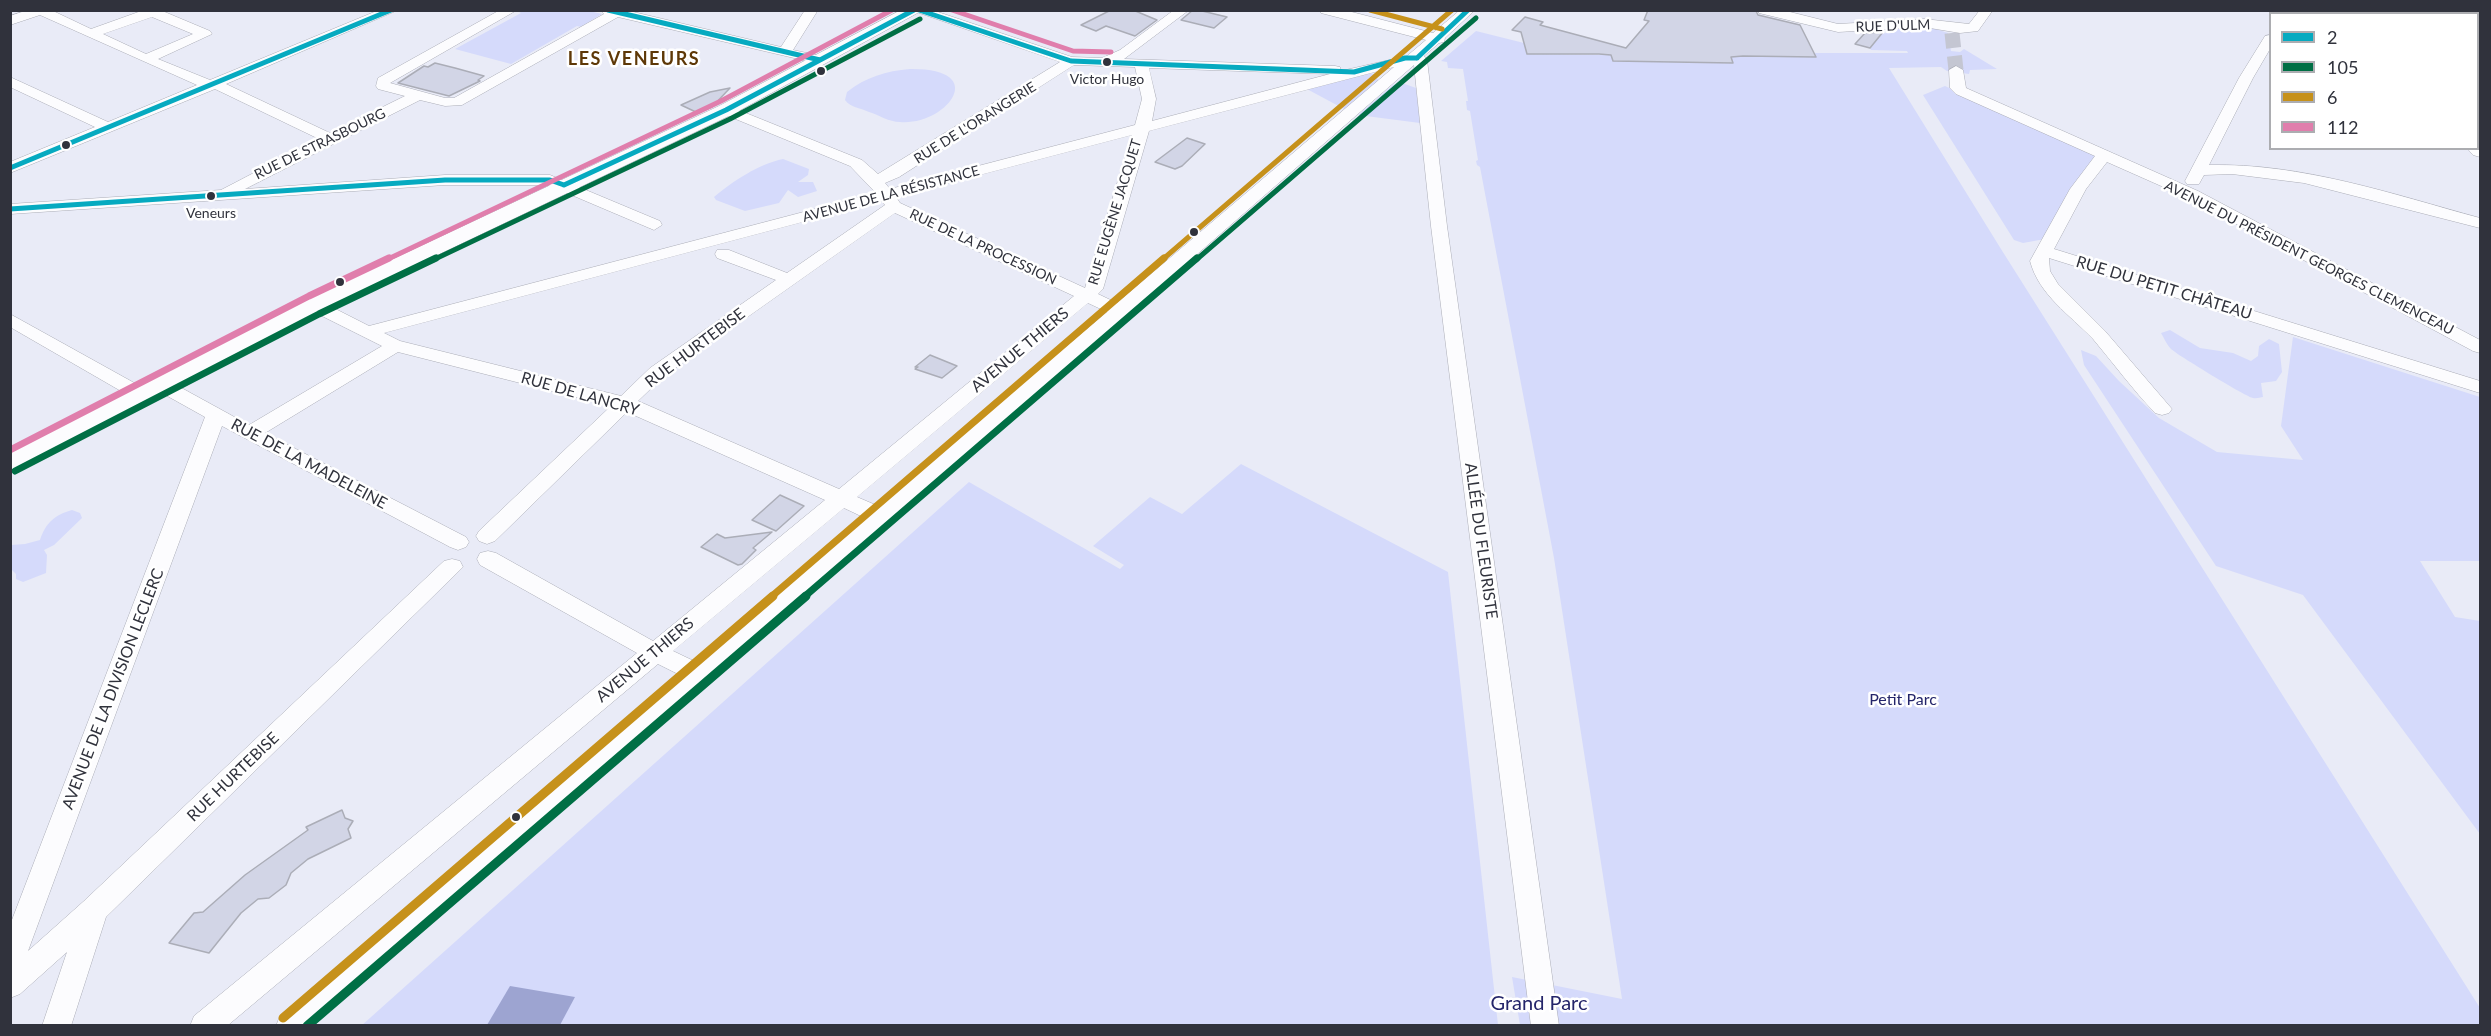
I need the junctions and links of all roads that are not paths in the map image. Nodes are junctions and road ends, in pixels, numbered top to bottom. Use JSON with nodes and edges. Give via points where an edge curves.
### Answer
{"nodes":[{"id":1,"x":392,"y":10,"type":"edge"},
{"id":2,"x":511,"y":10,"type":"edge"},
{"id":3,"x":812,"y":10,"type":"edge"},
{"id":4,"x":916,"y":10,"type":"edge"},
{"id":5,"x":1183,"y":10,"type":"edge"},
{"id":6,"x":1326,"y":10,"type":"edge"},
{"id":7,"x":1389,"y":10,"type":"edge"},
{"id":8,"x":1469,"y":10,"type":"edge"},
{"id":9,"x":1764,"y":10,"type":"edge"},
{"id":10,"x":1855,"y":10,"type":"edge"},
{"id":11,"x":1987,"y":10,"type":"edge"},
{"id":12,"x":42,"y":11,"type":"edge"},
{"id":13,"x":610,"y":12,"type":"edge"},
{"id":14,"x":639,"y":13,"type":"edge"},
{"id":15,"x":10,"y":21,"type":"edge"},
{"id":16,"x":1374,"y":22,"type":"junction"},
{"id":17,"x":1838,"y":28,"type":"junction"},
{"id":18,"x":90,"y":34,"type":"junction"},
{"id":19,"x":1439,"y":39,"type":"junction"},
{"id":20,"x":2269,"y":42,"type":"edge"},
{"id":21,"x":785,"y":52,"type":"junction"},
{"id":22,"x":1417,"y":58,"type":"junction"},
{"id":23,"x":146,"y":59,"type":"junction"},
{"id":24,"x":820,"y":60,"type":"junction"},
{"id":25,"x":1133,"y":60,"type":"junction"},
{"id":26,"x":1071,"y":61,"type":"junction"},
{"id":27,"x":1956,"y":70,"type":"tunnel mouth"},
{"id":28,"x":1354,"y":72,"type":"junction"},
{"id":29,"x":10,"y":81,"type":"edge"},
{"id":30,"x":213,"y":85,"type":"junction"},
{"id":31,"x":418,"y":95,"type":"junction"},
{"id":32,"x":726,"y":110,"type":"junction"},
{"id":33,"x":108,"y":128,"type":"junction"},
{"id":34,"x":1141,"y":128,"type":"junction"},
{"id":35,"x":330,"y":140,"type":"junction"},
{"id":36,"x":2106,"y":155,"type":"junction"},
{"id":37,"x":10,"y":168,"type":"edge"},
{"id":38,"x":2199,"y":170,"type":"junction"},
{"id":39,"x":564,"y":185,"type":"junction"},
{"id":40,"x":886,"y":194,"type":"junction"},
{"id":41,"x":2192,"y":194,"type":"junction"},
{"id":42,"x":223,"y":195,"type":"junction"},
{"id":43,"x":10,"y":209,"type":"edge"},
{"id":44,"x":2481,"y":223,"type":"edge"},
{"id":45,"x":654,"y":225,"type":"dead end"},
{"id":46,"x":2044,"y":251,"type":"junction"},
{"id":47,"x":723,"y":254,"type":"dead end"},
{"id":48,"x":788,"y":279,"type":"junction"},
{"id":49,"x":1087,"y":295,"type":"junction"},
{"id":50,"x":314,"y":306,"type":"junction"},
{"id":51,"x":1120,"y":311,"type":"junction"},
{"id":52,"x":10,"y":319,"type":"edge"},
{"id":53,"x":366,"y":332,"type":"junction"},
{"id":54,"x":393,"y":345,"type":"junction"},
{"id":55,"x":2481,"y":347,"type":"edge"},
{"id":56,"x":2481,"y":387,"type":"edge"},
{"id":57,"x":150,"y":389,"type":"junction"},
{"id":58,"x":625,"y":403,"type":"junction"},
{"id":59,"x":2162,"y":408,"type":"dead end"},
{"id":60,"x":216,"y":416,"type":"junction"},
{"id":61,"x":249,"y":434,"type":"junction"},
{"id":62,"x":10,"y":462,"type":"edge"},
{"id":63,"x":841,"y":499,"type":"junction"},
{"id":64,"x":883,"y":517,"type":"junction"},
{"id":65,"x":458,"y":542,"type":"junction"},
{"id":66,"x":487,"y":548,"type":"junction"},
{"id":67,"x":452,"y":567,"type":"junction"},
{"id":68,"x":655,"y":652,"type":"junction"},
{"id":69,"x":698,"y":673,"type":"junction"},
{"id":70,"x":94,"y":910,"type":"junction"},
{"id":71,"x":10,"y":963,"type":"edge"},
{"id":72,"x":10,"y":985,"type":"edge"},
{"id":73,"x":56,"y":1026,"type":"edge"},
{"id":74,"x":204,"y":1026,"type":"edge"},
{"id":75,"x":290,"y":1026,"type":"edge"},
{"id":76,"x":1545,"y":1026,"type":"edge"}],
"edges":[{"from":1,"to":30,"type":"street"},
{"from":2,"to":31,"type":"street","via":[[383,81],[383,86]]},
{"from":3,"to":21,"type":"street"},
{"from":4,"to":24,"type":"main road"},
{"from":4,"to":26,"type":"street"},
{"from":5,"to":25,"type":"street"},
{"from":6,"to":16,"type":"street"},
{"from":7,"to":16,"type":"street"},
{"from":8,"to":19,"type":"street"},
{"from":9,"to":17,"type":"street","name":"RUE D'ULM"},
{"from":10,"to":17,"type":"street"},
{"from":11,"to":17,"type":"street","name":"RUE D'ULM","via":[[1973,28],[1952,30],[1924,23]]},
{"from":12,"to":15,"type":"street"},
{"from":12,"to":18,"type":"street"},
{"from":13,"to":14,"type":"street"},
{"from":13,"to":31,"type":"street","via":[[466,98],[445,102]]},
{"from":14,"to":21,"type":"street"},
{"from":16,"to":19,"type":"street"},
{"from":18,"to":23,"type":"street"},
{"from":18,"to":23,"type":"street","via":[[152,12],[204,34]]},
{"from":19,"to":22,"type":"street"},
{"from":20,"to":38,"type":"street"},
{"from":21,"to":24,"type":"street"},
{"from":22,"to":28,"type":"street","name":"AVENUE DE LA RÉSISTANCE"},
{"from":22,"to":51,"type":"street"},
{"from":22,"to":76,"type":"street","name":"ALLÉE DU FLEURISTE"},
{"from":23,"to":30,"type":"street"},
{"from":24,"to":32,"type":"main road"},
{"from":25,"to":26,"type":"street"},
{"from":25,"to":28,"type":"street"},
{"from":25,"to":34,"type":"street","name":"RUE EUGÈNE JACQUET","via":[[1149,99]]},
{"from":26,"to":40,"type":"street","name":"RUE DE L'ORANGERIE","via":[[893,174]]},
{"from":27,"to":36,"type":"street","name":"AVENUE DU PRÉSIDENT GEORGES CLEMENCEAU","via":[[1961,91]]},
{"from":28,"to":34,"type":"street","name":"AVENUE DE LA RÉSISTANCE"},
{"from":29,"to":33,"type":"street"},
{"from":30,"to":33,"type":"street"},
{"from":30,"to":35,"type":"street"},
{"from":31,"to":35,"type":"street","name":"RUE DE STRASBOURG"},
{"from":32,"to":39,"type":"main road"},
{"from":32,"to":40,"type":"street","name":"RUE DE LA PROCESSION","via":[[856,163]]},
{"from":33,"to":37,"type":"street"},
{"from":34,"to":40,"type":"street","name":"AVENUE DE LA RÉSISTANCE"},
{"from":34,"to":49,"type":"street","name":"RUE EUGÈNE JACQUET","via":[[1094,289]]},
{"from":35,"to":42,"type":"street","name":"RUE DE STRASBOURG"},
{"from":36,"to":41,"type":"street","name":"AVENUE DU PRÉSIDENT GEORGES CLEMENCEAU"},
{"from":36,"to":46,"type":"street","via":[[2097,161]]},
{"from":38,"to":41,"type":"street","via":[[2192,183]]},
{"from":38,"to":44,"type":"street","via":[[2247,170],[2294,178]]},
{"from":39,"to":42,"type":"street","via":[[550,180],[471,179]]},
{"from":39,"to":45,"type":"street"},
{"from":39,"to":50,"type":"main road"},
{"from":40,"to":48,"type":"street","name":"RUE HURTEBISE"},
{"from":40,"to":49,"type":"street","name":"RUE DE LA PROCESSION"},
{"from":40,"to":53,"type":"street","name":"AVENUE DE LA RÉSISTANCE"},
{"from":41,"to":55,"type":"street","name":"AVENUE DU PRÉSIDENT GEORGES CLEMENCEAU"},
{"from":42,"to":43,"type":"street"},
{"from":46,"to":56,"type":"street","name":"RUE DU PETIT CHÂTEAU"},
{"from":46,"to":59,"type":"street","via":[[2040,271],[2067,306],[2089,324],[2137,384]]},
{"from":47,"to":48,"type":"street"},
{"from":48,"to":58,"type":"street","name":"RUE HURTEBISE","via":[[657,372]]},
{"from":49,"to":51,"type":"street","name":"RUE DE LA PROCESSION"},
{"from":49,"to":63,"type":"street","name":"AVENUE THIERS"},
{"from":50,"to":53,"type":"street","name":"RUE DE LANCRY"},
{"from":50,"to":57,"type":"main road"},
{"from":51,"to":64,"type":"street"},
{"from":52,"to":57,"type":"street","name":"RUE DE LA MADELEINE"},
{"from":53,"to":54,"type":"street","name":"RUE DE LANCRY"},
{"from":54,"to":58,"type":"street","name":"RUE DE LANCRY"},
{"from":54,"to":61,"type":"street"},
{"from":57,"to":60,"type":"street","name":"RUE DE LA MADELEINE"},
{"from":57,"to":62,"type":"main road"},
{"from":58,"to":63,"type":"street","name":"RUE DE LANCRY"},
{"from":58,"to":66,"type":"street","name":"RUE HURTEBISE"},
{"from":60,"to":61,"type":"street","name":"RUE DE LA MADELEINE"},
{"from":60,"to":71,"type":"street","name":"AVENUE DE LA DIVISION LECLERC"},
{"from":61,"to":65,"type":"street","name":"RUE DE LA MADELEINE"},
{"from":63,"to":64,"type":"street","name":"RUE DE LANCRY"},
{"from":63,"to":68,"type":"street","name":"AVENUE THIERS"},
{"from":64,"to":69,"type":"street"},
{"from":65,"to":66,"type":"street","via":[[473,536]]},
{"from":65,"to":67,"type":"street","via":[[446,556]]},
{"from":66,"to":67,"type":"street","via":[[474,566]]},
{"from":66,"to":68,"type":"street"},
{"from":67,"to":70,"type":"street","name":"RUE HURTEBISE"},
{"from":68,"to":69,"type":"street"},
{"from":68,"to":74,"type":"street","name":"AVENUE THIERS"},
{"from":69,"to":75,"type":"street"},
{"from":70,"to":72,"type":"street","name":"RUE HURTEBISE"},
{"from":70,"to":73,"type":"street"}]}
